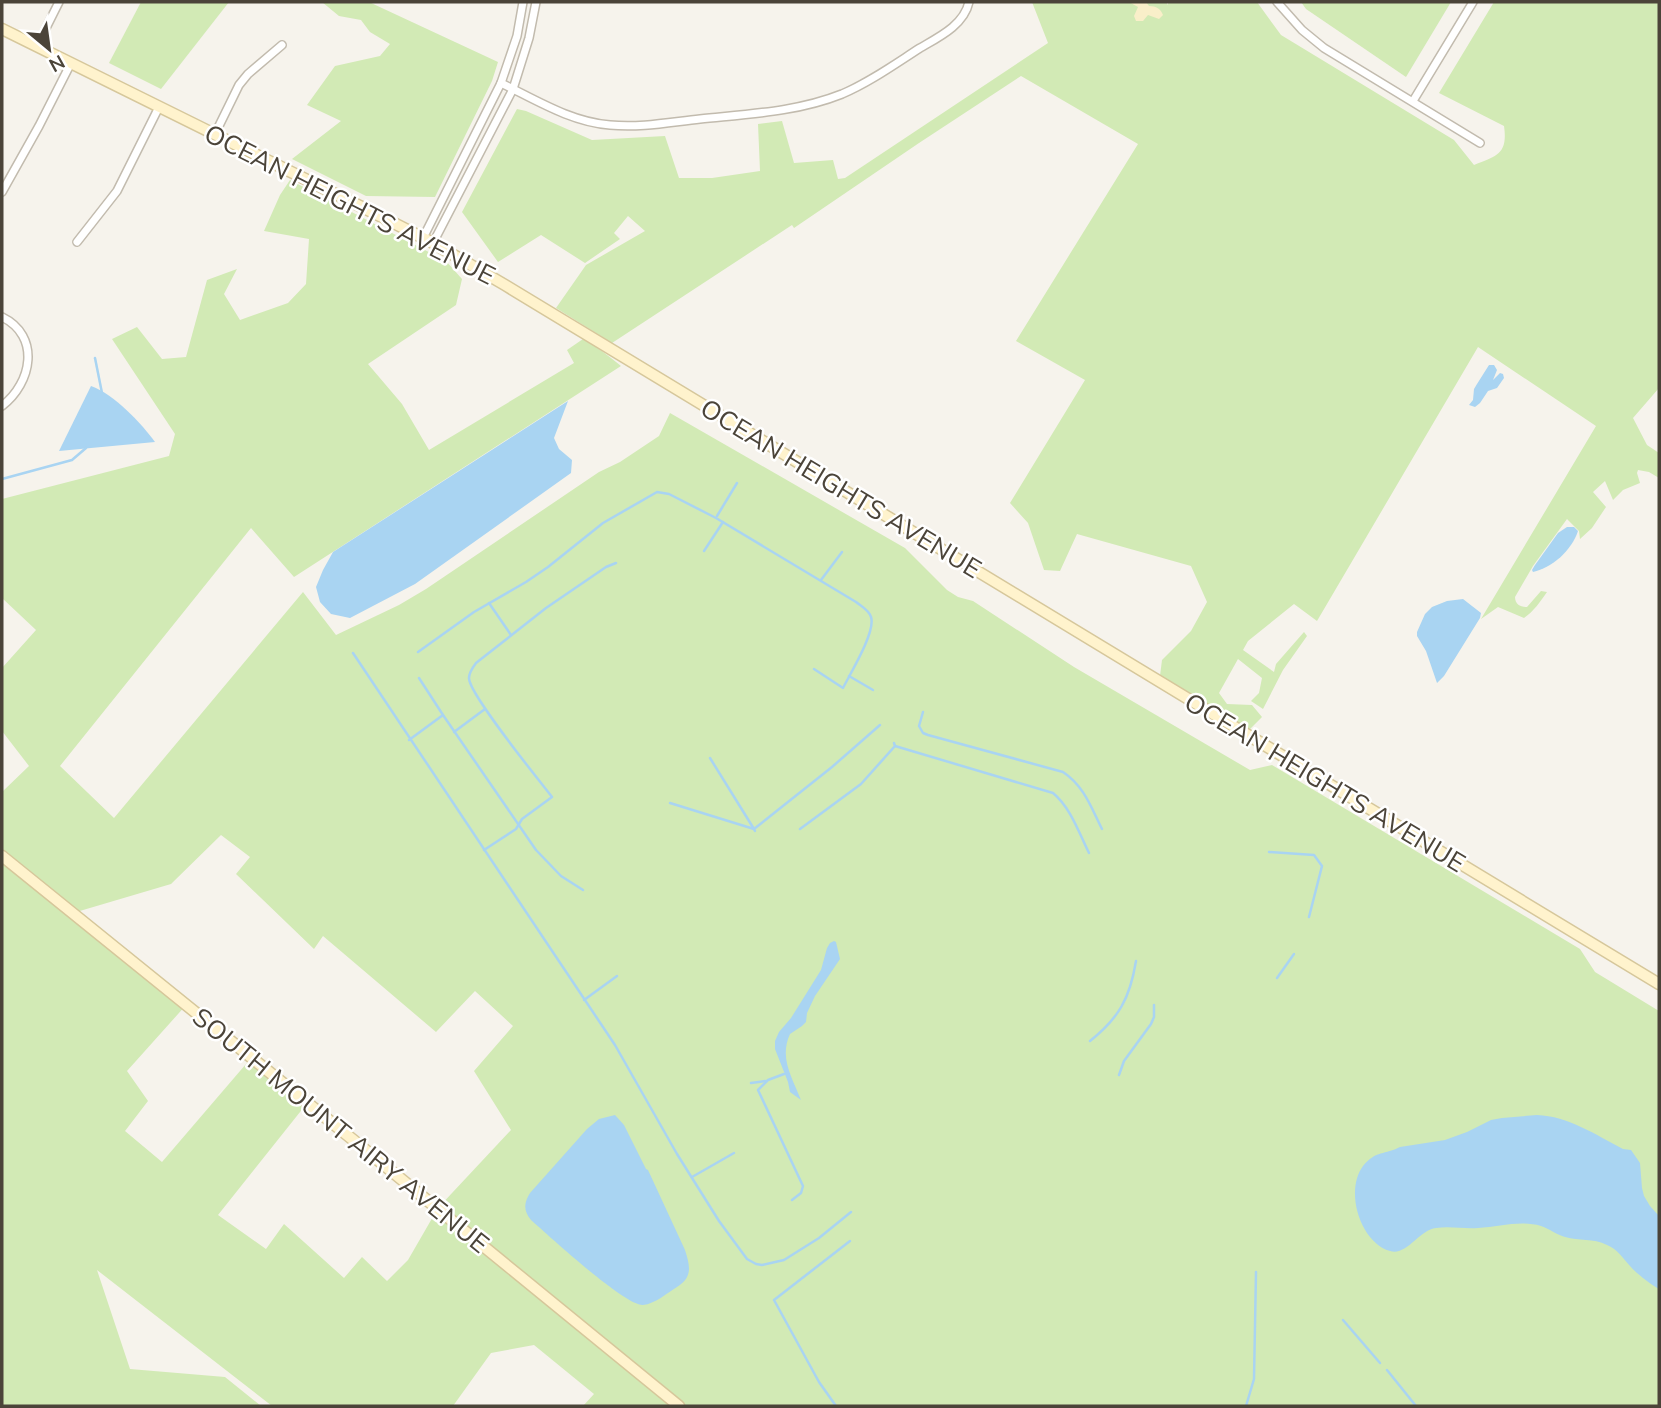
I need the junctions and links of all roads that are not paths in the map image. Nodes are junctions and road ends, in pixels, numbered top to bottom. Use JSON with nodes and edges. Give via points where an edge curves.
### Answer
{"nodes":[{"id":1,"x":59,"y":2,"type":"edge"},
{"id":2,"x":523,"y":2,"type":"edge"},
{"id":3,"x":536,"y":2,"type":"edge"},
{"id":4,"x":969,"y":2,"type":"edge"},
{"id":5,"x":1277,"y":2,"type":"edge"},
{"id":6,"x":1473,"y":2,"type":"edge"},
{"id":7,"x":2,"y":29,"type":"edge"},
{"id":8,"x":282,"y":45,"type":"dead end"},
{"id":9,"x":37,"y":46,"type":"junction"},
{"id":10,"x":71,"y":63,"type":"junction"},
{"id":11,"x":501,"y":83,"type":"junction"},
{"id":12,"x":513,"y":89,"type":"junction"},
{"id":13,"x":1413,"y":101,"type":"junction"},
{"id":14,"x":159,"y":107,"type":"junction"},
{"id":15,"x":215,"y":134,"type":"junction"},
{"id":16,"x":1480,"y":143,"type":"dead end"},
{"id":17,"x":2,"y":192,"type":"edge"},
{"id":18,"x":423,"y":238,"type":"junction"},
{"id":19,"x":77,"y":242,"type":"dead end"},
{"id":20,"x":433,"y":243,"type":"junction"},
{"id":21,"x":2,"y":317,"type":"edge"},
{"id":22,"x":2,"y":406,"type":"edge"},
{"id":23,"x":2,"y":856,"type":"edge"},
{"id":24,"x":1659,"y":984,"type":"edge"},
{"id":25,"x":679,"y":1406,"type":"edge"}],
"edges":[{"from":1,"to":9,"type":"street"},
{"from":2,"to":11,"type":"street"},
{"from":3,"to":12,"type":"street"},
{"from":4,"to":12,"type":"street","via":[[963,17],[946,32],[868,82],[790,109],[608,125],[567,115]]},
{"from":5,"to":13,"type":"street","via":[[1324,48]]},
{"from":6,"to":13,"type":"street"},
{"from":7,"to":9,"type":"main road","name":"OCEAN HEIGHTS AVENUE"},
{"from":8,"to":15,"type":"street","via":[[239,85]]},
{"from":9,"to":10,"type":"main road","name":"OCEAN HEIGHTS AVENUE"},
{"from":10,"to":14,"type":"main road","name":"OCEAN HEIGHTS AVENUE"},
{"from":10,"to":17,"type":"street"},
{"from":11,"to":12,"type":"street"},
{"from":11,"to":18,"type":"street"},
{"from":12,"to":20,"type":"street"},
{"from":13,"to":16,"type":"street"},
{"from":14,"to":15,"type":"main road","name":"OCEAN HEIGHTS AVENUE"},
{"from":14,"to":19,"type":"street","via":[[117,191]]},
{"from":15,"to":18,"type":"main road","name":"OCEAN HEIGHTS AVENUE"},
{"from":18,"to":20,"type":"main road","name":"OCEAN HEIGHTS AVENUE"},
{"from":20,"to":24,"type":"main road","name":"OCEAN HEIGHTS AVENUE"},
{"from":21,"to":22,"type":"street","via":[[18,328],[29,359],[20,386]]},
{"from":23,"to":25,"type":"main road","name":"SOUTH MOUNT AIRY AVENUE"}]}
